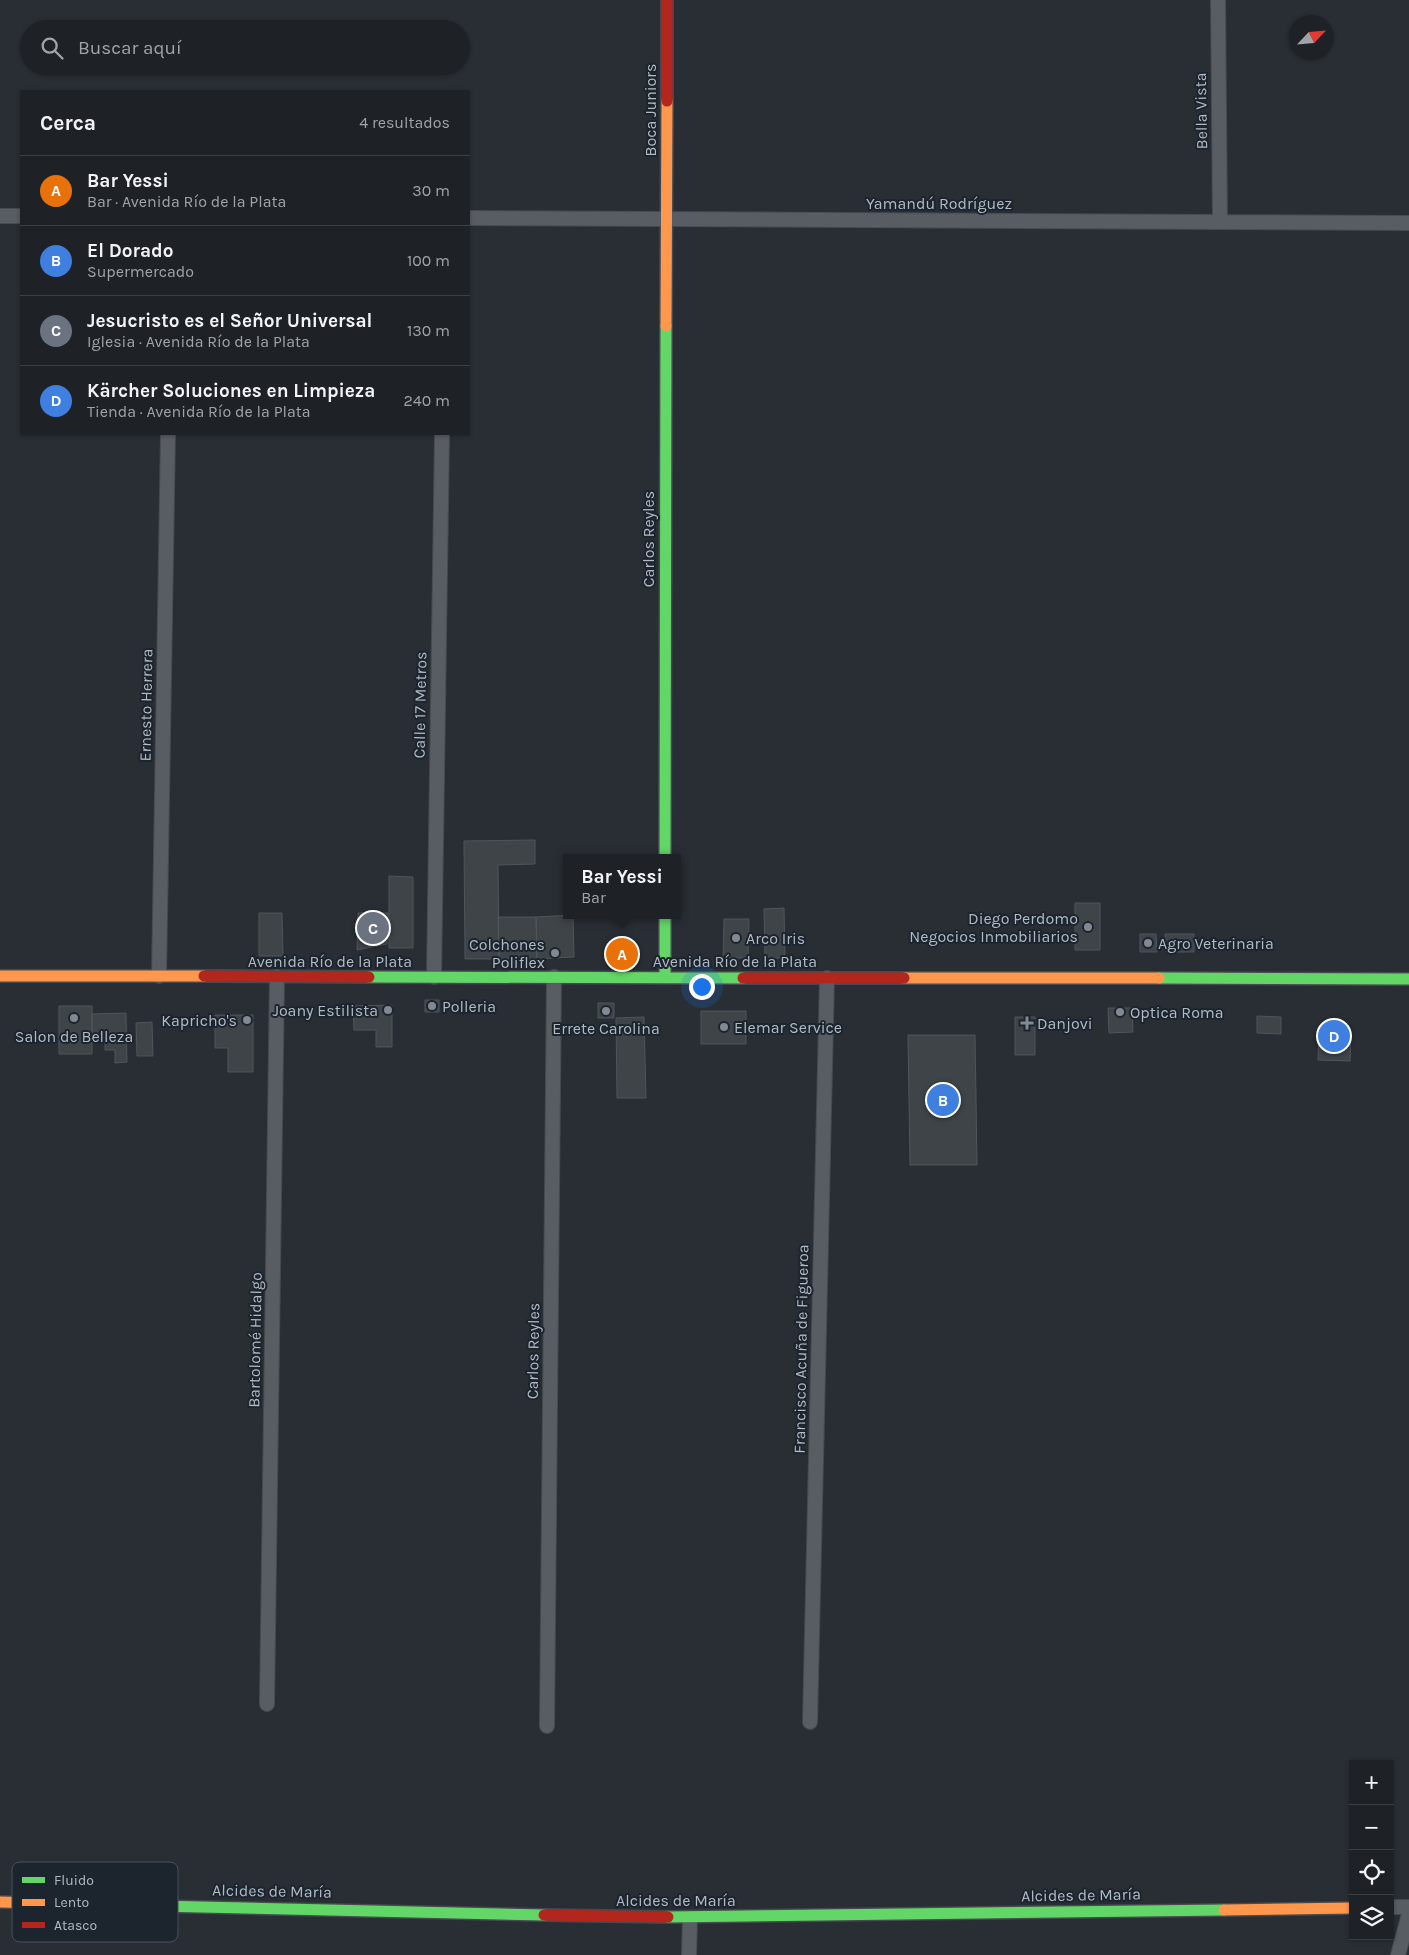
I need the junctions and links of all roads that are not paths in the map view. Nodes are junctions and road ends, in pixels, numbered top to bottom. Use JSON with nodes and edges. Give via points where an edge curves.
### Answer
{"nodes":[{"id":1,"x":667,"y":0,"type":"edge"},
{"id":2,"x":1218,"y":0,"type":"edge"},
{"id":3,"x":0,"y":216,"type":"edge"},
{"id":4,"x":20,"y":216,"type":"edge"},
{"id":5,"x":470,"y":218,"type":"edge"},
{"id":6,"x":665,"y":220,"type":"junction"},
{"id":7,"x":1220,"y":222,"type":"junction"},
{"id":8,"x":1409,"y":223,"type":"edge"},
{"id":9,"x":168,"y":435,"type":"edge"},
{"id":10,"x":442,"y":435,"type":"edge"},
{"id":11,"x":665,"y":854,"type":"edge"},
{"id":12,"x":665,"y":919,"type":"edge"},
{"id":13,"x":0,"y":976,"type":"edge"},
{"id":14,"x":159,"y":976,"type":"junction"},
{"id":15,"x":277,"y":977,"type":"junction"},
{"id":16,"x":434,"y":977,"type":"junction"},
{"id":17,"x":554,"y":977,"type":"junction"},
{"id":18,"x":665,"y":977,"type":"junction"},
{"id":19,"x":827,"y":978,"type":"junction"},
{"id":20,"x":1409,"y":979,"type":"edge"},
{"id":21,"x":267,"y":1704,"type":"dead end"},
{"id":22,"x":810,"y":1722,"type":"dead end"},
{"id":23,"x":547,"y":1726,"type":"dead end"},
{"id":24,"x":178,"y":1906,"type":"edge"},
{"id":25,"x":1394,"y":1907,"type":"edge"},
{"id":26,"x":1409,"y":1907,"type":"edge"},
{"id":27,"x":1349,"y":1908,"type":"edge"},
{"id":28,"x":1409,"y":1914,"type":"edge"},
{"id":29,"x":690,"y":1918,"type":"junction"},
{"id":30,"x":689,"y":1955,"type":"edge"},
{"id":31,"x":1398,"y":1955,"type":"edge"}],
"edges":[{"from":1,"to":6,"type":"street","name":"Boca Juniors"},
{"from":2,"to":7,"type":"street","name":"Bella Vista"},
{"from":3,"to":4,"type":"street"},
{"from":5,"to":6,"type":"street","name":"Yamandú Rodríguez"},
{"from":6,"to":7,"type":"street","name":"Yamandú Rodríguez"},
{"from":6,"to":11,"type":"street","name":"Carlos Reyles"},
{"from":7,"to":8,"type":"street","name":"Yamandú Rodríguez"},
{"from":9,"to":14,"type":"street","name":"Ernesto Herrera"},
{"from":10,"to":16,"type":"street","name":"Calle 17 Metros"},
{"from":12,"to":18,"type":"street"},
{"from":13,"to":14,"type":"street","name":"Avenida Río de la Plata"},
{"from":14,"to":15,"type":"street","name":"Avenida Río de la Plata"},
{"from":15,"to":16,"type":"street","name":"Avenida Río de la Plata"},
{"from":15,"to":21,"type":"street","name":"Bartolomé Hidalgo"},
{"from":16,"to":17,"type":"street","name":"Avenida Río de la Plata"},
{"from":17,"to":18,"type":"street","name":"Avenida Río de la Plata"},
{"from":17,"to":23,"type":"street","name":"Carlos Reyles"},
{"from":18,"to":19,"type":"street","name":"Avenida Río de la Plata"},
{"from":19,"to":20,"type":"street","name":"Avenida Río de la Plata"},
{"from":19,"to":22,"type":"street","name":"Francisco Acuña de Figueroa"},
{"from":24,"to":29,"type":"street","name":"Alcides de María"},
{"from":25,"to":26,"type":"street"},
{"from":27,"to":29,"type":"street","name":"Alcides de María"},
{"from":28,"to":31,"type":"street"},
{"from":29,"to":30,"type":"street"}]}
